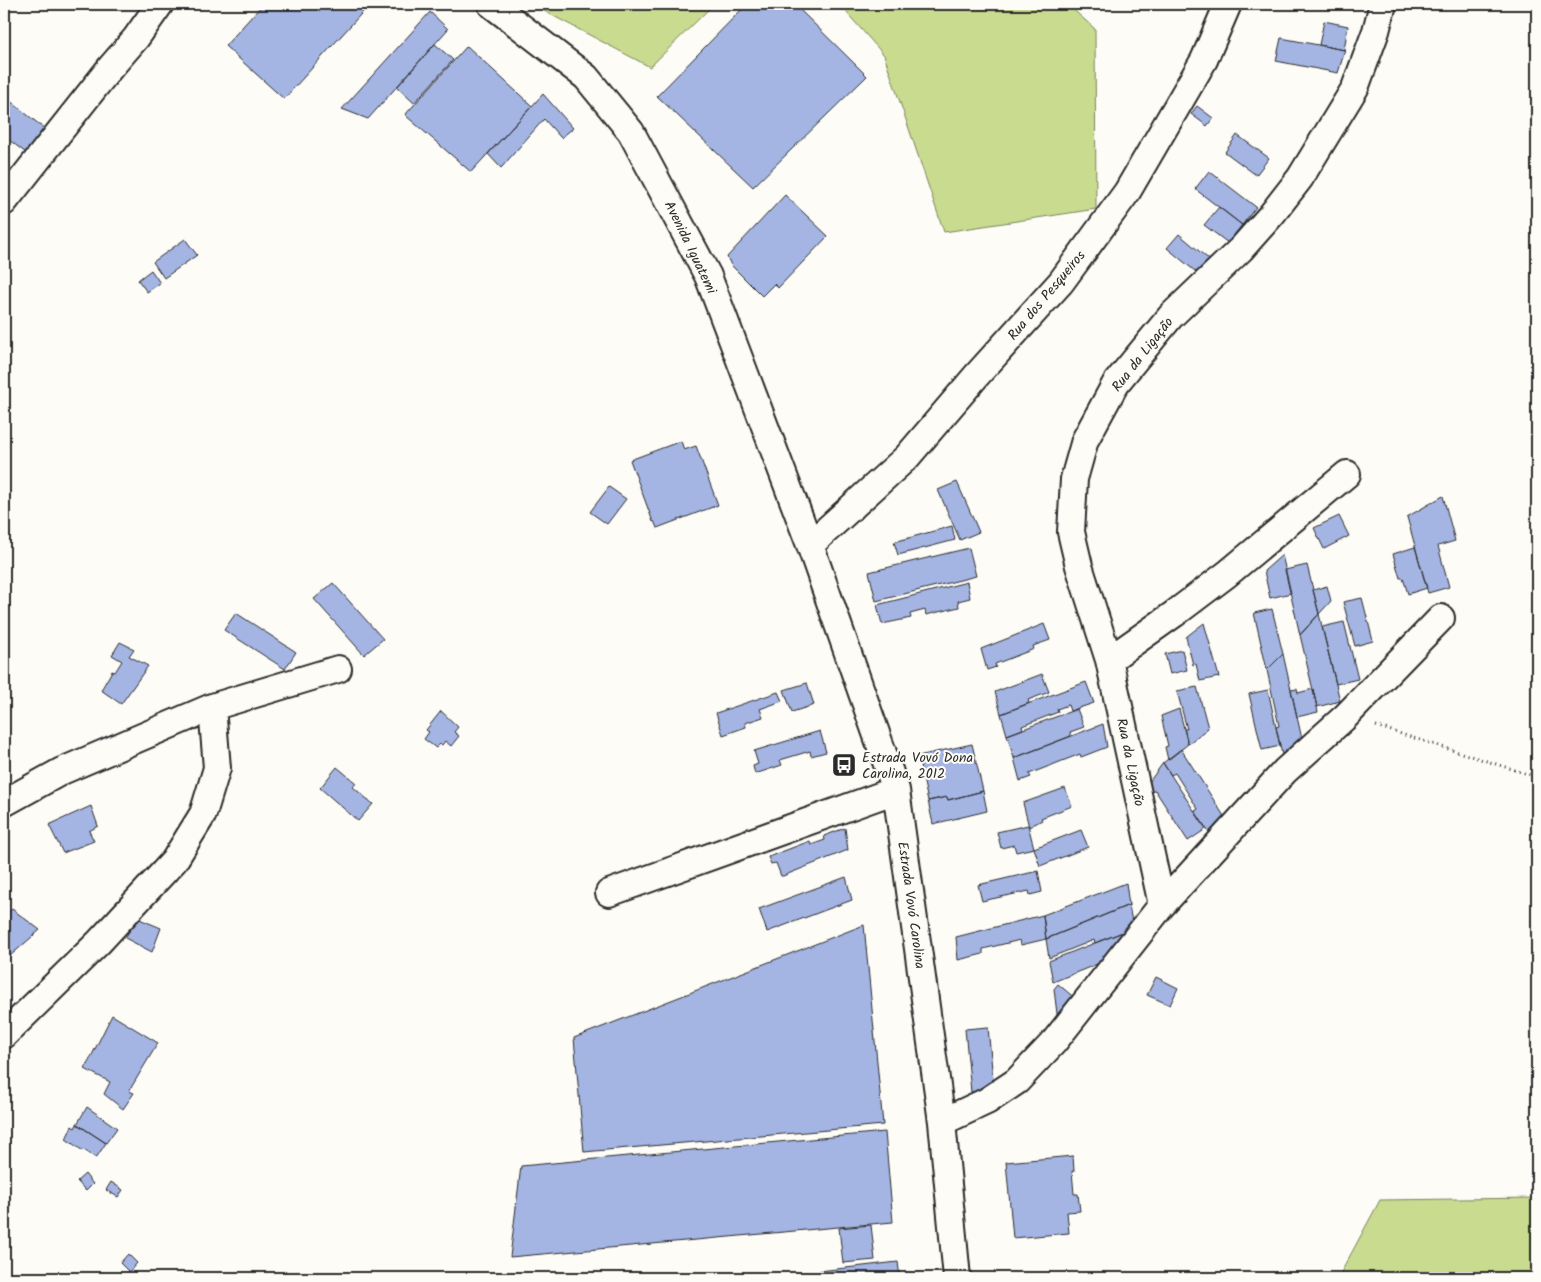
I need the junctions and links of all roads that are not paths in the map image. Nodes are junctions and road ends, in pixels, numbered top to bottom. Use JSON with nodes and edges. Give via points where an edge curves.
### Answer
{"nodes":[{"id":1,"x":160,"y":4,"type":"edge"},
{"id":2,"x":491,"y":4,"type":"edge"},
{"id":3,"x":1228,"y":4,"type":"edge"},
{"id":4,"x":1383,"y":4,"type":"edge"},
{"id":5,"x":4,"y":202,"type":"edge"},
{"id":6,"x":1348,"y":474,"type":"dead end"},
{"id":7,"x":810,"y":544,"type":"junction"},
{"id":8,"x":1441,"y":618,"type":"dead end"},
{"id":9,"x":1109,"y":660,"type":"junction"},
{"id":10,"x":338,"y":669,"type":"dead end"},
{"id":11,"x":212,"y":707,"type":"junction"},
{"id":12,"x":896,"y":790,"type":"junction"},
{"id":13,"x":4,"y":803,"type":"edge"},
{"id":14,"x":609,"y":893,"type":"dead end"},
{"id":15,"x":1162,"y":905,"type":"junction"},
{"id":16,"x":4,"y":1035,"type":"edge"},
{"id":17,"x":942,"y":1122,"type":"junction"},
{"id":18,"x":957,"y":1278,"type":"edge"}],
"edges":[{"from":1,"to":5,"type":"street"},
{"from":2,"to":7,"type":"street","name":"Avenida Iguatemi","via":[[586,77],[631,132],[708,276]]},
{"from":3,"to":7,"type":"street","name":"Rua dos Pesqueiros","via":[[1204,60],[1127,192],[1061,282],[907,456]]},
{"from":4,"to":9,"type":"street","name":"Rua da Ligação","via":[[1355,88],[1300,178],[1242,250],[1171,316],[1116,383],[1085,440],[1074,479],[1071,532]]},
{"from":6,"to":9,"type":"street","via":[[1227,574]]},
{"from":7,"to":12,"type":"street","name":"Estrada Vovó Carolina"},
{"from":8,"to":15,"type":"street","via":[[1345,717],[1285,771]]},
{"from":9,"to":15,"type":"street","name":"Rua da Ligação"},
{"from":10,"to":11,"type":"street"},
{"from":11,"to":13,"type":"street","via":[[62,771]]},
{"from":11,"to":16,"type":"street","via":[[217,768],[203,814],[184,845],[99,942]]},
{"from":12,"to":14,"type":"street"},
{"from":12,"to":17,"type":"street","name":"Estrada Vovó Carolina"},
{"from":15,"to":17,"type":"street","via":[[1054,1042],[1017,1081],[987,1101]]},
{"from":17,"to":18,"type":"street","name":"Estrada Vovó Carolina"}]}
